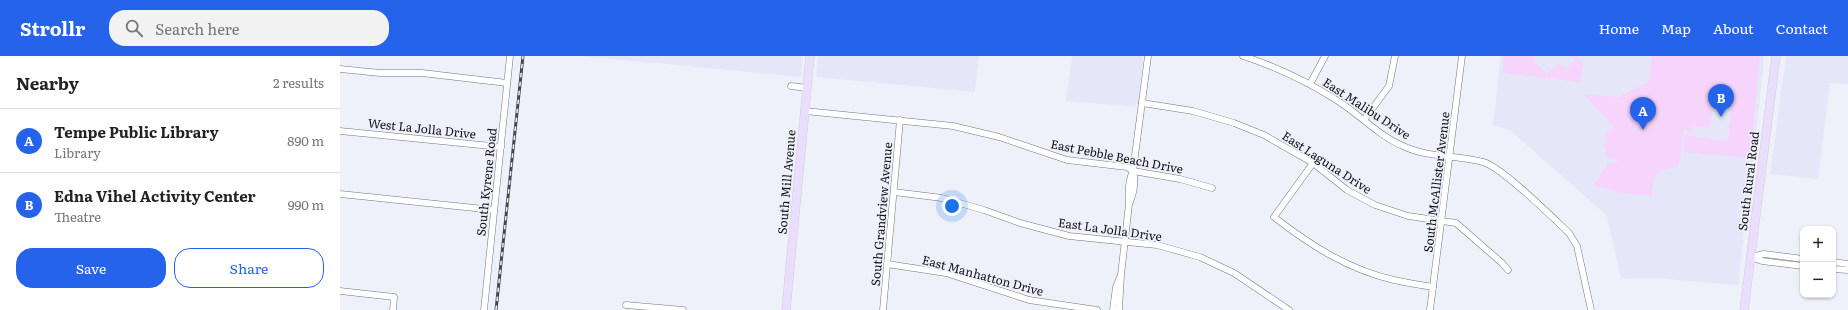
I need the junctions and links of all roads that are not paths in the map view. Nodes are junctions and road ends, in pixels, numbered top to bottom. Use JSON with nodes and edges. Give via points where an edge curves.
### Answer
{"nodes":[{"id":1,"x":510,"y":56,"type":"edge"},
{"id":2,"x":810,"y":56,"type":"edge"},
{"id":3,"x":1148,"y":56,"type":"edge"},
{"id":4,"x":1243,"y":56,"type":"edge"},
{"id":5,"x":1325,"y":56,"type":"edge"},
{"id":6,"x":1395,"y":56,"type":"edge"},
{"id":7,"x":1462,"y":56,"type":"edge"},
{"id":8,"x":1776,"y":56,"type":"edge"},
{"id":9,"x":340,"y":69,"type":"edge"},
{"id":10,"x":507,"y":83,"type":"junction"},
{"id":11,"x":1310,"y":84,"type":"junction"},
{"id":12,"x":791,"y":86,"type":"dead end"},
{"id":13,"x":807,"y":88,"type":"junction"},
{"id":14,"x":1142,"y":103,"type":"junction"},
{"id":15,"x":805,"y":111,"type":"junction"},
{"id":16,"x":900,"y":120,"type":"junction"},
{"id":17,"x":1364,"y":120,"type":"junction"},
{"id":18,"x":340,"y":131,"type":"edge"},
{"id":19,"x":501,"y":147,"type":"junction"},
{"id":20,"x":1450,"y":156,"type":"junction"},
{"id":21,"x":1313,"y":163,"type":"junction"},
{"id":22,"x":1133,"y":170,"type":"junction"},
{"id":23,"x":1212,"y":188,"type":"dead end"},
{"id":24,"x":894,"y":192,"type":"junction"},
{"id":25,"x":340,"y":194,"type":"edge"},
{"id":26,"x":494,"y":210,"type":"junction"},
{"id":27,"x":1441,"y":221,"type":"junction"},
{"id":28,"x":1125,"y":241,"type":"junction"},
{"id":29,"x":1750,"y":257,"type":"junction"},
{"id":30,"x":1800,"y":259,"type":"edge"},
{"id":31,"x":1836,"y":262,"type":"edge"},
{"id":32,"x":887,"y":264,"type":"junction"},
{"id":33,"x":1848,"y":264,"type":"edge"},
{"id":34,"x":1800,"y":266,"type":"edge"},
{"id":35,"x":1836,"y":269,"type":"edge"},
{"id":36,"x":1508,"y":270,"type":"dead end"},
{"id":37,"x":1848,"y":270,"type":"edge"},
{"id":38,"x":1121,"y":276,"type":"junction"},
{"id":39,"x":1433,"y":287,"type":"junction"},
{"id":40,"x":340,"y":291,"type":"edge"},
{"id":41,"x":626,"y":304,"type":"dead end"},
{"id":42,"x":393,"y":310,"type":"edge"},
{"id":43,"x":484,"y":310,"type":"edge"},
{"id":44,"x":683,"y":310,"type":"edge"},
{"id":45,"x":786,"y":310,"type":"edge"},
{"id":46,"x":883,"y":310,"type":"edge"},
{"id":47,"x":1097,"y":310,"type":"edge"},
{"id":48,"x":1113,"y":310,"type":"edge"},
{"id":49,"x":1119,"y":310,"type":"edge"},
{"id":50,"x":1289,"y":310,"type":"edge"},
{"id":51,"x":1430,"y":310,"type":"edge"},
{"id":52,"x":1591,"y":310,"type":"edge"},
{"id":53,"x":1744,"y":310,"type":"edge"}],
"edges":[{"from":1,"to":10,"type":"street","name":"South Kyrene Road"},
{"from":2,"to":13,"type":"main road","name":"South Mill Avenue"},
{"from":3,"to":14,"type":"street"},
{"from":4,"to":11,"type":"street","name":"East Malibu Drive","via":[[1277,68]]},
{"from":5,"to":11,"type":"street"},
{"from":6,"to":17,"type":"street","via":[[1389,86]]},
{"from":7,"to":20,"type":"street","name":"South McAllister Avenue"},
{"from":8,"to":29,"type":"main road","name":"South Rural Road"},
{"from":9,"to":10,"type":"street","via":[[380,73],[422,73]]},
{"from":10,"to":19,"type":"street","name":"South Kyrene Road"},
{"from":11,"to":17,"type":"street","name":"East Malibu Drive"},
{"from":12,"to":13,"type":"street"},
{"from":13,"to":15,"type":"main road","name":"South Mill Avenue"},
{"from":14,"to":21,"type":"street","name":"East Laguna Drive","via":[[1193,111],[1234,123],[1264,135]]},
{"from":14,"to":22,"type":"street"},
{"from":15,"to":16,"type":"street","name":"East Pebble Beach Drive"},
{"from":15,"to":45,"type":"main road","name":"South Mill Avenue"},
{"from":16,"to":22,"type":"street","name":"East Pebble Beach Drive","via":[[964,128],[1067,160],[1127,167]]},
{"from":16,"to":24,"type":"street","name":"South Grandview Avenue"},
{"from":17,"to":20,"type":"street","name":"East Malibu Drive","via":[[1403,146],[1426,154]]},
{"from":18,"to":19,"type":"street","name":"West La Jolla Drive"},
{"from":19,"to":26,"type":"street","name":"South Kyrene Road"},
{"from":20,"to":27,"type":"street","name":"South McAllister Avenue"},
{"from":20,"to":52,"type":"street","name":"East Malibu Drive","via":[[1484,162],[1499,170],[1569,233],[1577,246]]},
{"from":21,"to":27,"type":"street","name":"East Laguna Drive","via":[[1348,190],[1375,205],[1408,216]]},
{"from":21,"to":39,"type":"street","via":[[1274,217],[1327,254],[1357,269],[1393,280]]},
{"from":22,"to":23,"type":"street","name":"East Pebble Beach Drive"},
{"from":22,"to":28,"type":"street","via":[[1134,193],[1129,204]]},
{"from":24,"to":28,"type":"street","name":"East La Jolla Drive","via":[[942,198],[1020,224],[1069,236]]},
{"from":24,"to":32,"type":"street","name":"South Grandview Avenue"},
{"from":25,"to":26,"type":"street"},
{"from":26,"to":43,"type":"street","name":"South Kyrene Road"},
{"from":27,"to":36,"type":"street","name":"East Laguna Drive","via":[[1456,223]]},
{"from":27,"to":39,"type":"street","name":"South McAllister Avenue"},
{"from":28,"to":38,"type":"street"},
{"from":28,"to":50,"type":"street","name":"East La Jolla Drive","via":[[1157,245],[1200,257],[1234,273]]},
{"from":29,"to":30,"type":"street","via":[[1764,254]]},
{"from":29,"to":34,"type":"street"},
{"from":29,"to":53,"type":"main road","name":"South Rural Road"},
{"from":31,"to":33,"type":"street"},
{"from":32,"to":46,"type":"street","name":"South Grandview Avenue"},
{"from":32,"to":47,"type":"street","name":"East Manhatton Drive","via":[[946,273],[1029,300]]},
{"from":35,"to":37,"type":"street"},
{"from":38,"to":48,"type":"street","via":[[1116,287]]},
{"from":38,"to":49,"type":"street"},
{"from":39,"to":51,"type":"street","name":"South McAllister Avenue"},
{"from":40,"to":42,"type":"street","via":[[394,297]]},
{"from":41,"to":44,"type":"street"}]}
